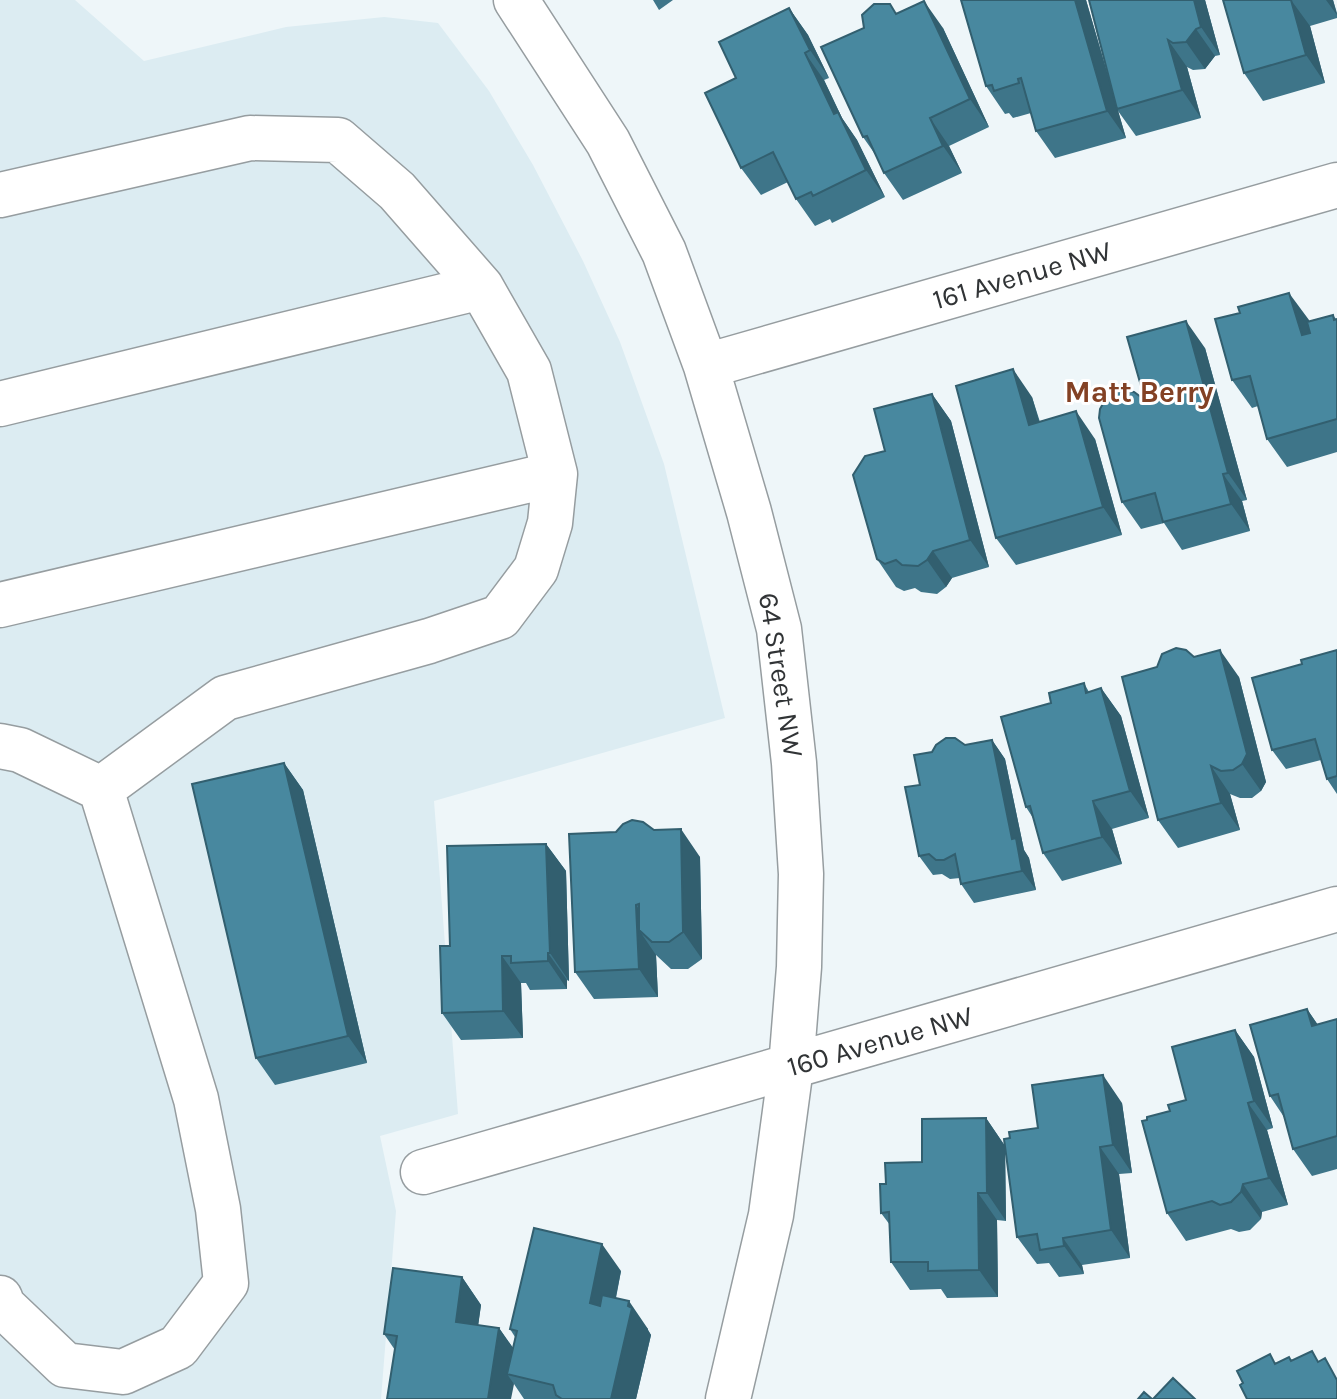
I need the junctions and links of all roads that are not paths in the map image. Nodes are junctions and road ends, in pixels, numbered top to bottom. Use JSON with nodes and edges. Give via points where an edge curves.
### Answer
{"nodes":[{"id":1,"x":516,"y":0,"type":"edge"},
{"id":2,"x":1337,"y":185,"type":"edge"},
{"id":3,"x":0,"y":195,"type":"edge"},
{"id":4,"x":481,"y":287,"type":"junction"},
{"id":5,"x":706,"y":366,"type":"junction"},
{"id":6,"x":0,"y":404,"type":"edge"},
{"id":7,"x":555,"y":474,"type":"junction"},
{"id":8,"x":0,"y":605,"type":"edge"},
{"id":9,"x":0,"y":746,"type":"edge"},
{"id":10,"x":101,"y":789,"type":"junction"},
{"id":11,"x":1337,"y":909,"type":"edge"},
{"id":12,"x":791,"y":1067,"type":"junction"},
{"id":13,"x":423,"y":1172,"type":"dead end"},
{"id":14,"x":0,"y":1298,"type":"edge"},
{"id":15,"x":728,"y":1399,"type":"edge"}],
"edges":[{"from":1,"to":5,"type":"street","name":"64 Street NW","via":[[608,142],[664,252]]},
{"from":2,"to":5,"type":"street","name":"161 Avenue NW"},
{"from":3,"to":4,"type":"street","via":[[250,138],[338,140],[397,191]]},
{"from":4,"to":6,"type":"street"},
{"from":4,"to":7,"type":"street","via":[[529,371]]},
{"from":5,"to":12,"type":"street","name":"64 Street NW","via":[[779,629],[801,874]]},
{"from":7,"to":8,"type":"street"},
{"from":7,"to":10,"type":"street","via":[[550,523],[536,569],[500,617],[225,698]]},
{"from":9,"to":10,"type":"street","via":[[20,750]]},
{"from":10,"to":14,"type":"street","via":[[196,1099],[218,1209],[226,1283],[178,1347],[123,1372],[65,1365]]},
{"from":11,"to":12,"type":"street","name":"160 Avenue NW"},
{"from":12,"to":13,"type":"street","name":"160 Avenue NW"},
{"from":12,"to":15,"type":"street","name":"64 Street NW","via":[[771,1215]]}]}
